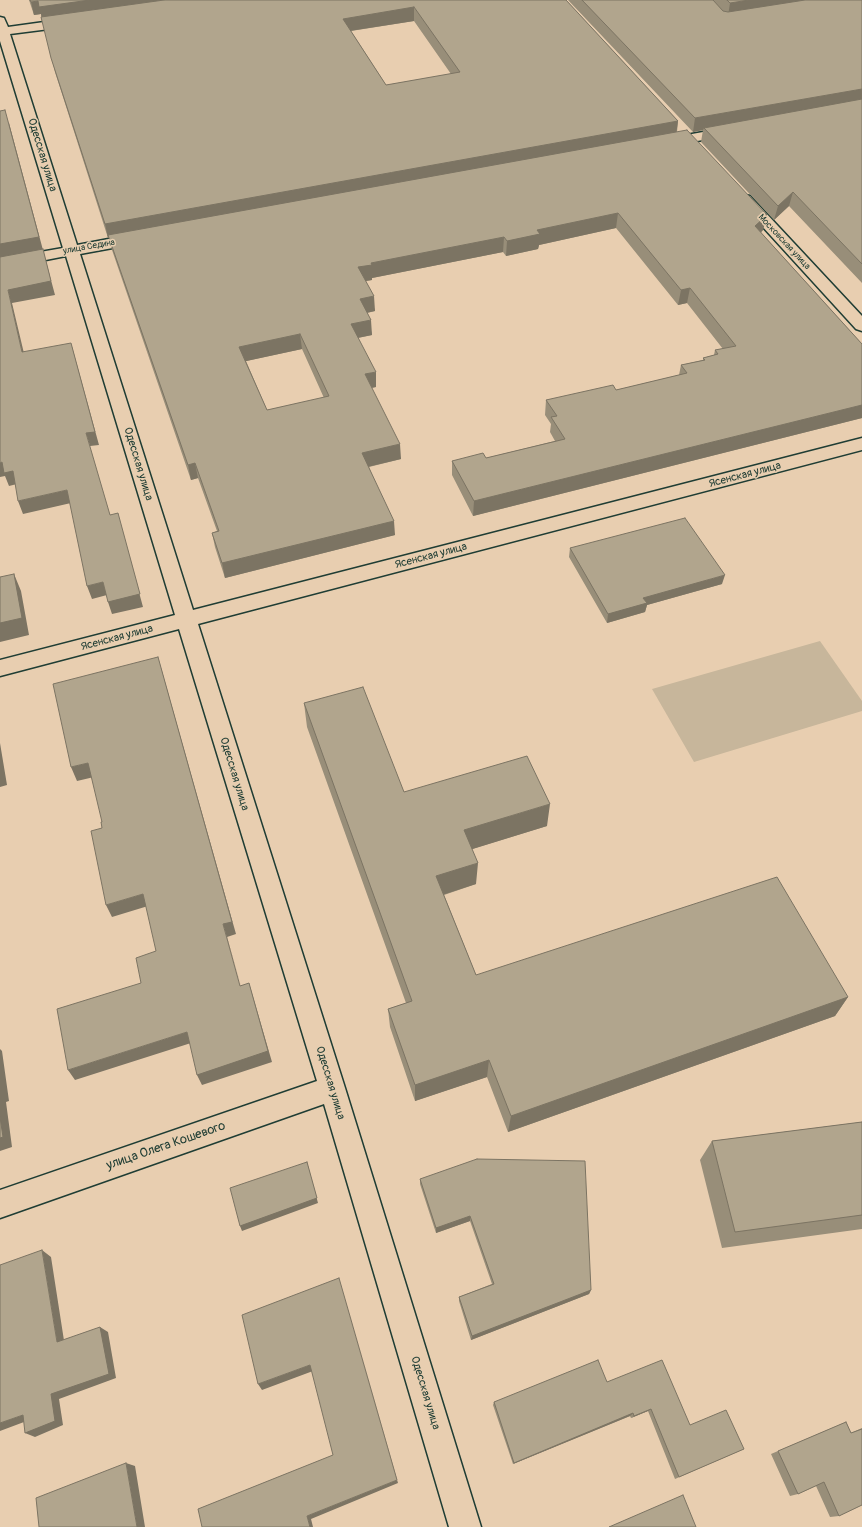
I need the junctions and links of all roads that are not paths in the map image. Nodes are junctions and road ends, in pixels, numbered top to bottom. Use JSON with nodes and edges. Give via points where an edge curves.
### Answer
{"nodes":[{"id":1,"x":82,"y":20,"type":"edge"},
{"id":2,"x":1,"y":29,"type":"edge"},
{"id":3,"x":678,"y":127,"type":"edge"},
{"id":4,"x":741,"y":129,"type":"edge"},
{"id":5,"x":688,"y":138,"type":"junction"},
{"id":6,"x":649,"y":146,"type":"edge"},
{"id":7,"x":699,"y":150,"type":"edge"},
{"id":8,"x":737,"y":191,"type":"edge"},
{"id":9,"x":157,"y":235,"type":"edge"},
{"id":10,"x":71,"y":251,"type":"junction"},
{"id":11,"x":0,"y":264,"type":"edge"},
{"id":12,"x":862,"y":326,"type":"edge"},
{"id":13,"x":862,"y":444,"type":"edge"},
{"id":14,"x":186,"y":620,"type":"junction"},
{"id":15,"x":0,"y":668,"type":"edge"},
{"id":16,"x":332,"y":1088,"type":"junction"},
{"id":17,"x":0,"y":1204,"type":"edge"},
{"id":18,"x":465,"y":1527,"type":"edge"}],
"edges":[{"from":1,"to":2,"type":"street"},
{"from":2,"to":10,"type":"street","name":"Одесская улица"},
{"from":3,"to":5,"type":"street"},
{"from":4,"to":5,"type":"street"},
{"from":5,"to":6,"type":"street"},
{"from":5,"to":7,"type":"street"},
{"from":8,"to":12,"type":"street","name":"Московская улица"},
{"from":9,"to":10,"type":"street","name":"улица Седина"},
{"from":10,"to":11,"type":"street","name":"улица Седина"},
{"from":10,"to":14,"type":"street","name":"Одесская улица"},
{"from":13,"to":14,"type":"street","name":"Ясенская улица"},
{"from":14,"to":15,"type":"street","name":"Ясенская улица"},
{"from":14,"to":16,"type":"street","name":"Одесская улица"},
{"from":16,"to":17,"type":"street","name":"улица Олега Кошевого"},
{"from":16,"to":18,"type":"street","name":"Одесская улица"}]}
